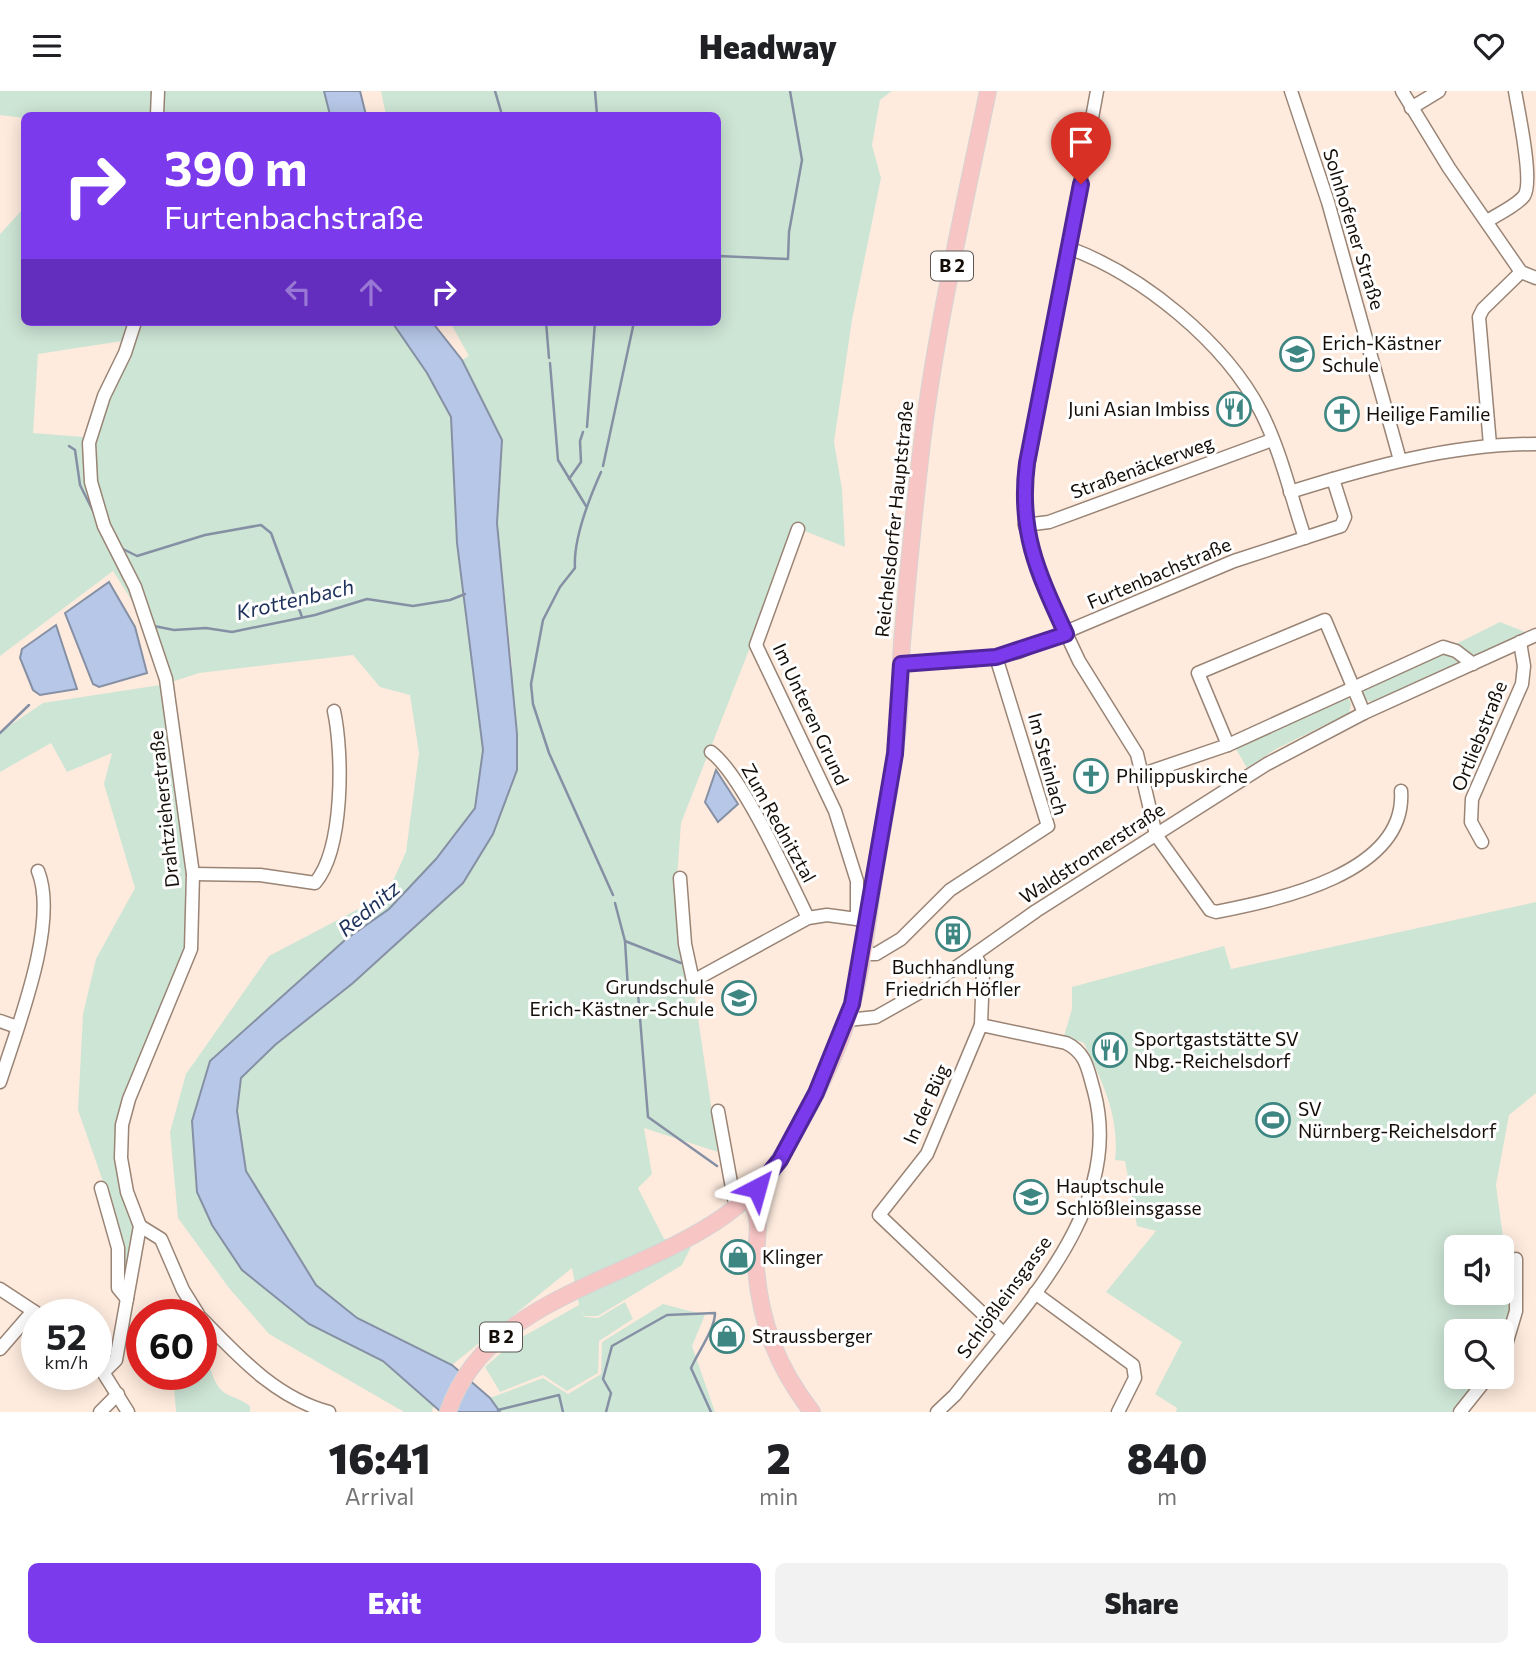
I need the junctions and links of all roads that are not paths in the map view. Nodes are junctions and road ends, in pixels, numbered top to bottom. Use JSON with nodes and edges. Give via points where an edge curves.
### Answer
{"nodes":[{"id":1,"x":158,"y":91,"type":"edge"},
{"id":2,"x":988,"y":91,"type":"edge"},
{"id":3,"x":1097,"y":91,"type":"edge"},
{"id":4,"x":1290,"y":91,"type":"edge"},
{"id":5,"x":1402,"y":91,"type":"edge"},
{"id":6,"x":1439,"y":91,"type":"edge"},
{"id":7,"x":1515,"y":91,"type":"edge"},
{"id":8,"x":1411,"y":107,"type":"junction"},
{"id":9,"x":158,"y":112,"type":"edge"},
{"id":10,"x":1487,"y":221,"type":"junction"},
{"id":11,"x":1069,"y":248,"type":"junction"},
{"id":12,"x":1521,"y":272,"type":"junction"},
{"id":13,"x":1536,"y":278,"type":"edge"},
{"id":14,"x":134,"y":326,"type":"edge"},
{"id":15,"x":1272,"y":440,"type":"junction"},
{"id":16,"x":1536,"y":444,"type":"edge"},
{"id":17,"x":1490,"y":445,"type":"junction"},
{"id":18,"x":1401,"y":460,"type":"junction"},
{"id":19,"x":1333,"y":479,"type":"junction"},
{"id":20,"x":1290,"y":492,"type":"junction"},
{"id":21,"x":1025,"y":525,"type":"junction"},
{"id":22,"x":798,"y":529,"type":"dead end"},
{"id":23,"x":1306,"y":538,"type":"junction"},
{"id":24,"x":1066,"y":634,"type":"junction"},
{"id":25,"x":1536,"y":635,"type":"edge"},
{"id":26,"x":1520,"y":642,"type":"junction"},
{"id":27,"x":996,"y":657,"type":"junction"},
{"id":28,"x":901,"y":664,"type":"junction"},
{"id":29,"x":1473,"y":664,"type":"junction"},
{"id":30,"x":1353,"y":688,"type":"junction"},
{"id":31,"x":334,"y":711,"type":"dead end"},
{"id":32,"x":1364,"y":713,"type":"junction"},
{"id":33,"x":1228,"y":745,"type":"junction"},
{"id":34,"x":710,"y":752,"type":"dead end"},
{"id":35,"x":1143,"y":774,"type":"junction"},
{"id":36,"x":1401,"y":791,"type":"dead end"},
{"id":37,"x":1156,"y":835,"type":"junction"},
{"id":38,"x":1482,"y":842,"type":"dead end"},
{"id":39,"x":38,"y":871,"type":"dead end"},
{"id":40,"x":193,"y":874,"type":"junction"},
{"id":41,"x":680,"y":879,"type":"dead end"},
{"id":42,"x":808,"y":918,"type":"junction"},
{"id":43,"x":862,"y":920,"type":"junction"},
{"id":44,"x":863,"y":954,"type":"junction"},
{"id":45,"x":975,"y":955,"type":"junction"},
{"id":46,"x":848,"y":1020,"type":"junction"},
{"id":47,"x":0,"y":1021,"type":"edge"},
{"id":48,"x":981,"y":1025,"type":"junction"},
{"id":49,"x":17,"y":1027,"type":"junction"},
{"id":50,"x":0,"y":1081,"type":"edge"},
{"id":51,"x":718,"y":1111,"type":"dead end"},
{"id":52,"x":100,"y":1188,"type":"dead end"},
{"id":53,"x":744,"y":1201,"type":"junction"},
{"id":54,"x":140,"y":1226,"type":"junction"},
{"id":55,"x":1516,"y":1259,"type":"dead end"},
{"id":56,"x":0,"y":1289,"type":"edge"},
{"id":57,"x":1034,"y":1293,"type":"junction"},
{"id":58,"x":127,"y":1299,"type":"joint"},
{"id":59,"x":189,"y":1299,"type":"edge"},
{"id":60,"x":21,"y":1302,"type":"edge"},
{"id":61,"x":126,"y":1305,"type":"edge"},
{"id":62,"x":1514,"y":1319,"type":"edge"},
{"id":63,"x":21,"y":1327,"type":"edge"},
{"id":64,"x":217,"y":1333,"type":"edge"},
{"id":65,"x":1003,"y":1333,"type":"junction"},
{"id":66,"x":0,"y":1349,"type":"edge"},
{"id":67,"x":112,"y":1362,"type":"edge"},
{"id":68,"x":112,"y":1385,"type":"edge"},
{"id":69,"x":1478,"y":1389,"type":"edge"},
{"id":70,"x":118,"y":1394,"type":"junction"},
{"id":71,"x":100,"y":1412,"type":"edge"},
{"id":72,"x":128,"y":1412,"type":"edge"},
{"id":73,"x":329,"y":1412,"type":"edge"},
{"id":74,"x":448,"y":1412,"type":"edge"},
{"id":75,"x":812,"y":1412,"type":"edge"},
{"id":76,"x":937,"y":1412,"type":"edge"},
{"id":77,"x":1118,"y":1412,"type":"edge"},
{"id":78,"x":1460,"y":1412,"type":"edge"}],
"edges":[{"from":1,"to":9,"type":"street"},
{"from":2,"to":28,"type":"main road","name":"Reichelsdorfer Hauptstraße","number":"B 2","via":[[931,374]]},
{"from":3,"to":11,"type":"street"},
{"from":4,"to":18,"type":"street","name":"Solnhofener Straße","via":[[1332,215]]},
{"from":5,"to":8,"type":"street"},
{"from":6,"to":8,"type":"street"},
{"from":7,"to":10,"type":"street","via":[[1527,190]]},
{"from":8,"to":10,"type":"street"},
{"from":10,"to":12,"type":"street"},
{"from":11,"to":15,"type":"street","via":[[1146,288],[1204,338],[1245,386]]},
{"from":11,"to":21,"type":"street","via":[[1027,463]]},
{"from":12,"to":13,"type":"street"},
{"from":12,"to":17,"type":"street","via":[[1479,317]]},
{"from":14,"to":40,"type":"street","name":"Drahtzieherstraße","via":[[89,443],[91,482],[104,526],[135,587],[166,679]]},
{"from":15,"to":20,"type":"street"},
{"from":15,"to":21,"type":"street","name":"Straßenäckerweg","via":[[1049,522]]},
{"from":16,"to":17,"type":"street"},
{"from":17,"to":18,"type":"street"},
{"from":18,"to":19,"type":"street"},
{"from":19,"to":20,"type":"street"},
{"from":19,"to":23,"type":"street","name":"Furtenbachstraße","via":[[1345,517],[1341,526]]},
{"from":20,"to":23,"type":"street"},
{"from":21,"to":24,"type":"street","via":[[1035,564]]},
{"from":22,"to":43,"type":"street","name":"Im Unteren Grund","via":[[756,645],[835,811],[857,881]]},
{"from":23,"to":24,"type":"street","name":"Furtenbachstraße","via":[[1234,561]]},
{"from":24,"to":27,"type":"street","name":"Furtenbachstraße"},
{"from":24,"to":35,"type":"street","via":[[1137,754]]},
{"from":25,"to":26,"type":"street","name":"Waldstromerstraße"},
{"from":26,"to":29,"type":"street","name":"Waldstromerstraße"},
{"from":26,"to":38,"type":"street","name":"Ortliebstraße","via":[[1522,684],[1472,799],[1471,822]]},
{"from":27,"to":28,"type":"street","name":"Furtenbachstraße"},
{"from":27,"to":44,"type":"street","name":"Im Steinlach","via":[[1048,826],[950,890],[901,939],[876,954]]},
{"from":28,"to":43,"type":"main road","name":"Reichelsdorfer Hauptstraße","number":"B 2","via":[[898,731]]},
{"from":29,"to":30,"type":"street","name":"Waldstromerstraße","via":[[1443,647]]},
{"from":29,"to":32,"type":"street","name":"Waldstromerstraße"},
{"from":30,"to":32,"type":"street"},
{"from":30,"to":33,"type":"street","name":"Waldstromerstraße"},
{"from":30,"to":33,"type":"street","via":[[1325,620],[1198,673]]},
{"from":31,"to":40,"type":"street","via":[[338,728],[334,831],[316,883],[260,875]]},
{"from":32,"to":37,"type":"street","name":"Waldstromerstraße","via":[[1266,764]]},
{"from":33,"to":35,"type":"street","name":"Waldstromerstraße"},
{"from":34,"to":42,"type":"street","name":"Zum Rednitztal","via":[[720,759],[748,804]]},
{"from":35,"to":37,"type":"street"},
{"from":36,"to":37,"type":"street","via":[[1399,812],[1389,833],[1351,869],[1270,902],[1216,912],[1205,904]]},
{"from":37,"to":45,"type":"street","name":"Waldstromerstraße"},
{"from":39,"to":49,"type":"street","via":[[44,887],[39,950]]},
{"from":40,"to":54,"type":"street","name":"Drahtzieherstraße","via":[[191,949],[122,1125],[127,1192]]},
{"from":41,"to":42,"type":"street","via":[[693,981]]},
{"from":42,"to":43,"type":"street","via":[[827,915]]},
{"from":43,"to":44,"type":"main road","name":"Reichelsdorfer Hauptstraße","number":"B 2"},
{"from":44,"to":46,"type":"main road","name":"Reichelsdorfer Hauptstraße","number":"B 2"},
{"from":45,"to":46,"type":"street","name":"Waldstromerstraße","via":[[876,1017]]},
{"from":45,"to":48,"type":"street","name":"In der Büg","via":[[983,970]]},
{"from":46,"to":53,"type":"main road","name":"Reichelsdorfer Hauptstraße","number":"B 2","via":[[784,1153]]},
{"from":47,"to":49,"type":"street"},
{"from":48,"to":57,"type":"street","name":"Schlößleinsgasse","via":[[1077,1048],[1086,1060],[1096,1100],[1101,1126],[1097,1174],[1063,1251]]},
{"from":48,"to":65,"type":"street","name":"In der Büg","via":[[927,1154],[879,1215]]},
{"from":49,"to":50,"type":"street"},
{"from":51,"to":53,"type":"street","via":[[734,1199]]},
{"from":52,"to":58,"type":"street","via":[[118,1248],[118,1288]]},
{"from":53,"to":74,"type":"main road","name":"Reichelsdorfer Hauptstraße","number":"B 2","via":[[702,1231],[523,1321],[494,1342],[467,1371]]},
{"from":53,"to":75,"type":"main road","via":[[759,1218],[756,1269],[768,1337],[787,1377]]},
{"from":54,"to":58,"type":"street"},
{"from":54,"to":59,"type":"street","via":[[162,1240]]},
{"from":55,"to":62,"type":"street"},
{"from":56,"to":60,"type":"street"},
{"from":57,"to":65,"type":"street","name":"Schlößleinsgasse"},
{"from":57,"to":77,"type":"street","via":[[1133,1365],[1135,1378]]},
{"from":61,"to":67,"type":"street","via":[[116,1360]]},
{"from":63,"to":66,"type":"street"},
{"from":64,"to":73,"type":"street","via":[[275,1388]]},
{"from":65,"to":76,"type":"street","name":"Schlößleinsgasse"},
{"from":68,"to":70,"type":"street"},
{"from":69,"to":78,"type":"street"},
{"from":70,"to":71,"type":"street"},
{"from":70,"to":72,"type":"street"}]}
